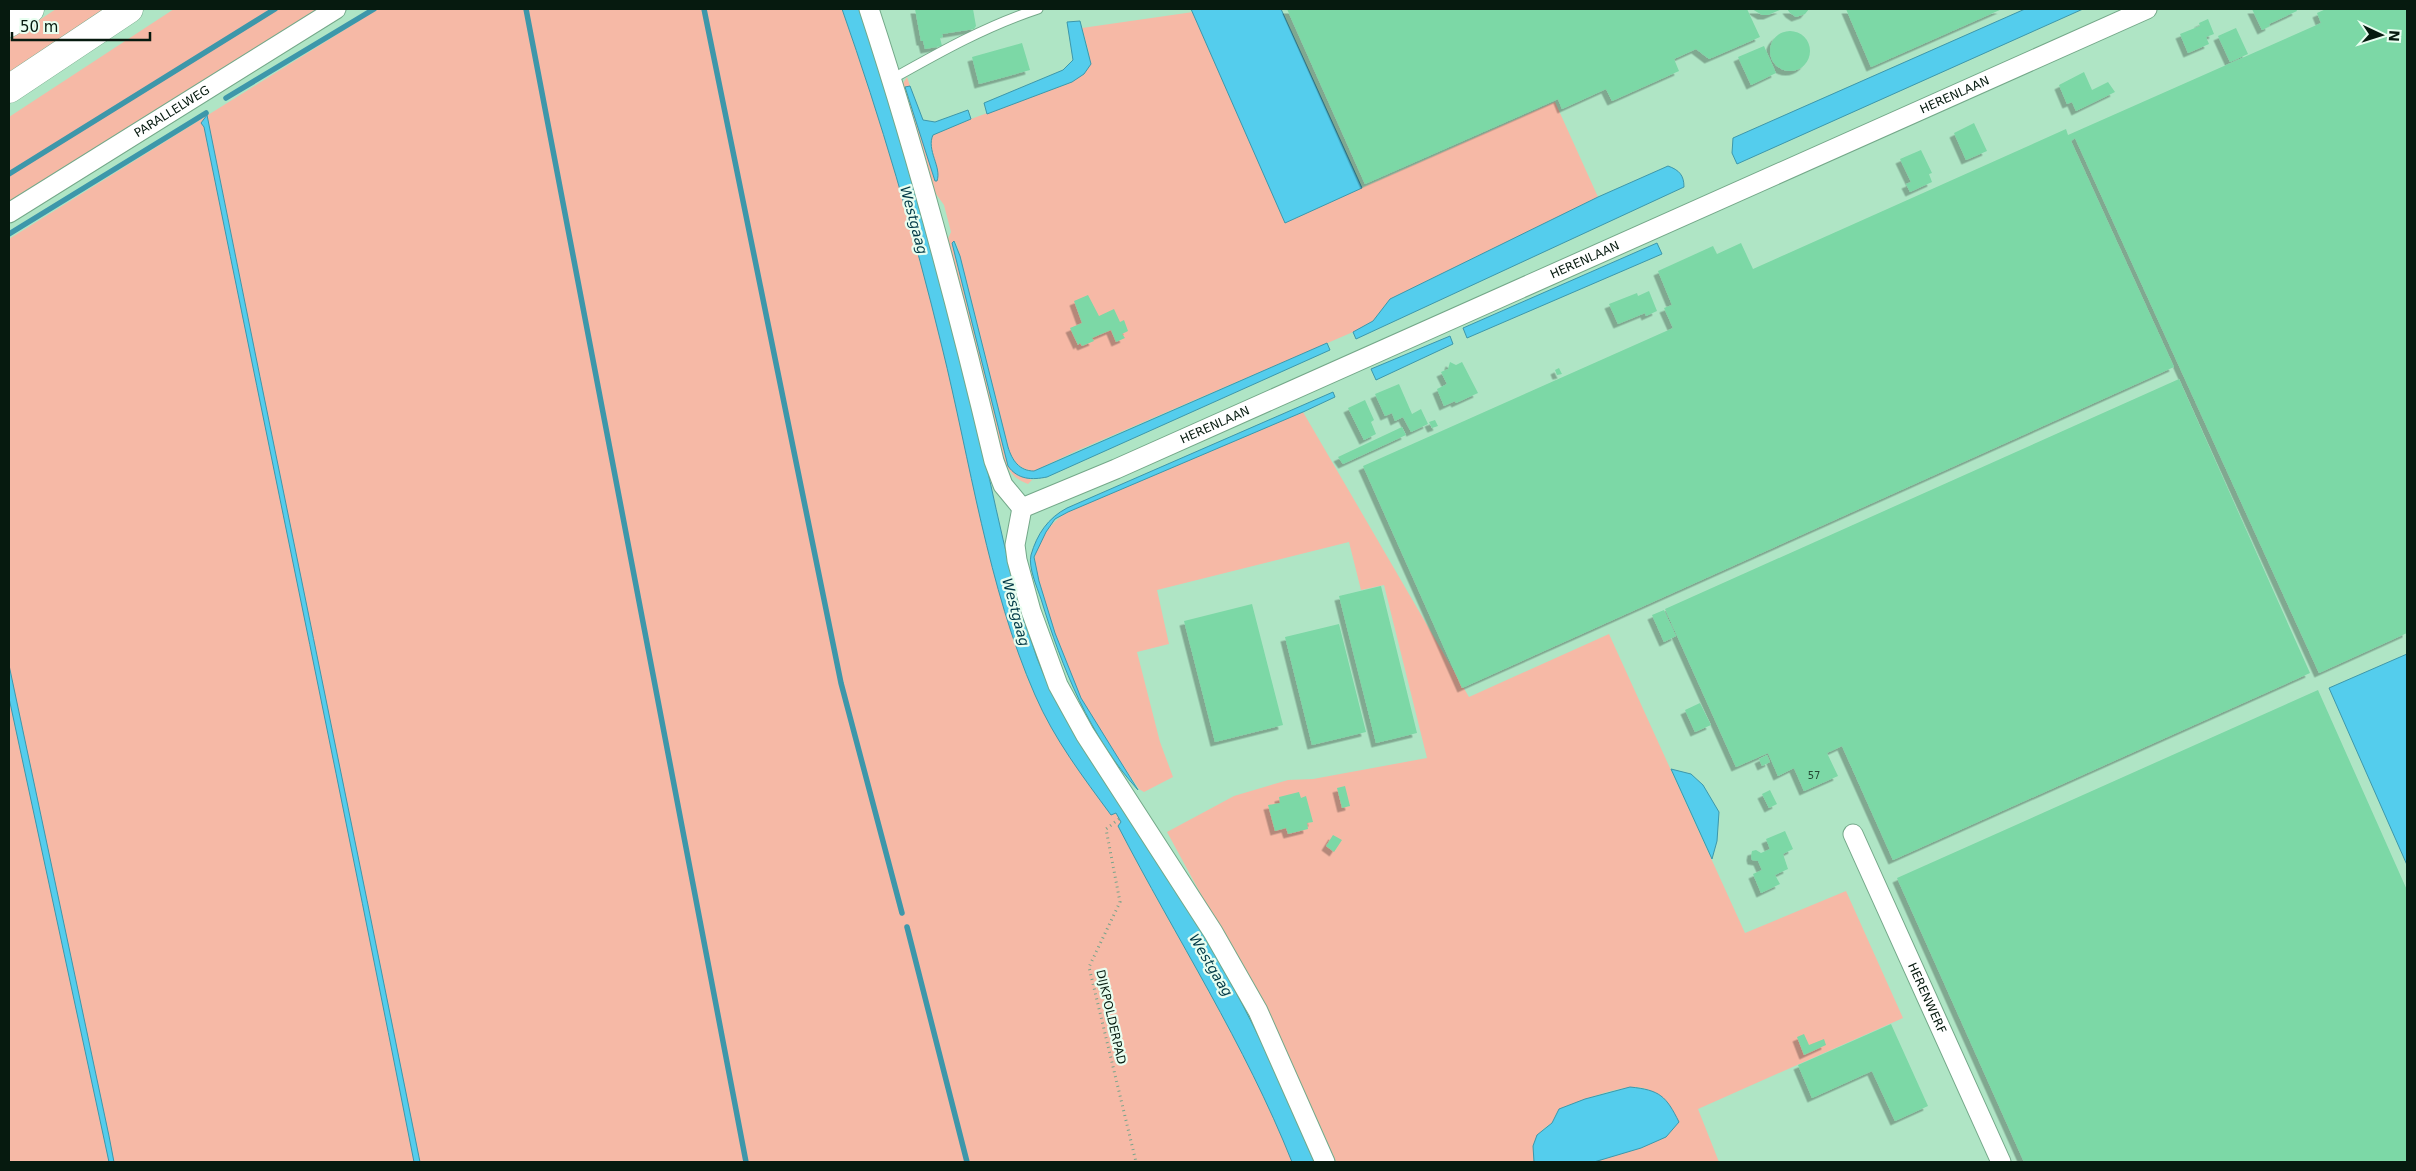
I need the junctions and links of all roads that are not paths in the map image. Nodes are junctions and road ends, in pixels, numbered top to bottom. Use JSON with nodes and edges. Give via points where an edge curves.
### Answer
{"nodes":[{"id":1,"x":30,"y":9,"type":"edge"},
{"id":2,"x":128,"y":9,"type":"edge"},
{"id":3,"x":336,"y":9,"type":"edge"},
{"id":4,"x":869,"y":9,"type":"edge"},
{"id":5,"x":1038,"y":9,"type":"edge"},
{"id":6,"x":2147,"y":9,"type":"edge"},
{"id":7,"x":9,"y":22,"type":"edge"},
{"id":8,"x":892,"y":79,"type":"junction"},
{"id":9,"x":9,"y":88,"type":"edge"},
{"id":10,"x":9,"y":213,"type":"edge"},
{"id":11,"x":1022,"y":508,"type":"junction"},
{"id":12,"x":1853,"y":834,"type":"dead end"},
{"id":13,"x":1325,"y":1162,"type":"edge"},
{"id":14,"x":2001,"y":1162,"type":"edge"}],
"edges":[{"from":1,"to":7,"type":"highway"},
{"from":2,"to":9,"type":"highway"},
{"from":3,"to":10,"type":"street","name":"PARALLELWEG"},
{"from":4,"to":8,"type":"street"},
{"from":5,"to":8,"type":"lane","via":[[1009,18],[949,46]]},
{"from":6,"to":11,"type":"street","name":"HERENLAAN"},
{"from":8,"to":11,"type":"street","via":[[936,225],[994,462],[1003,485]]},
{"from":11,"to":13,"type":"street","via":[[1015,545],[1017,560],[1031,611],[1058,685],[1085,734],[1213,932],[1258,1011]]},
{"from":12,"to":14,"type":"street","name":"HERENWERF"}]}
